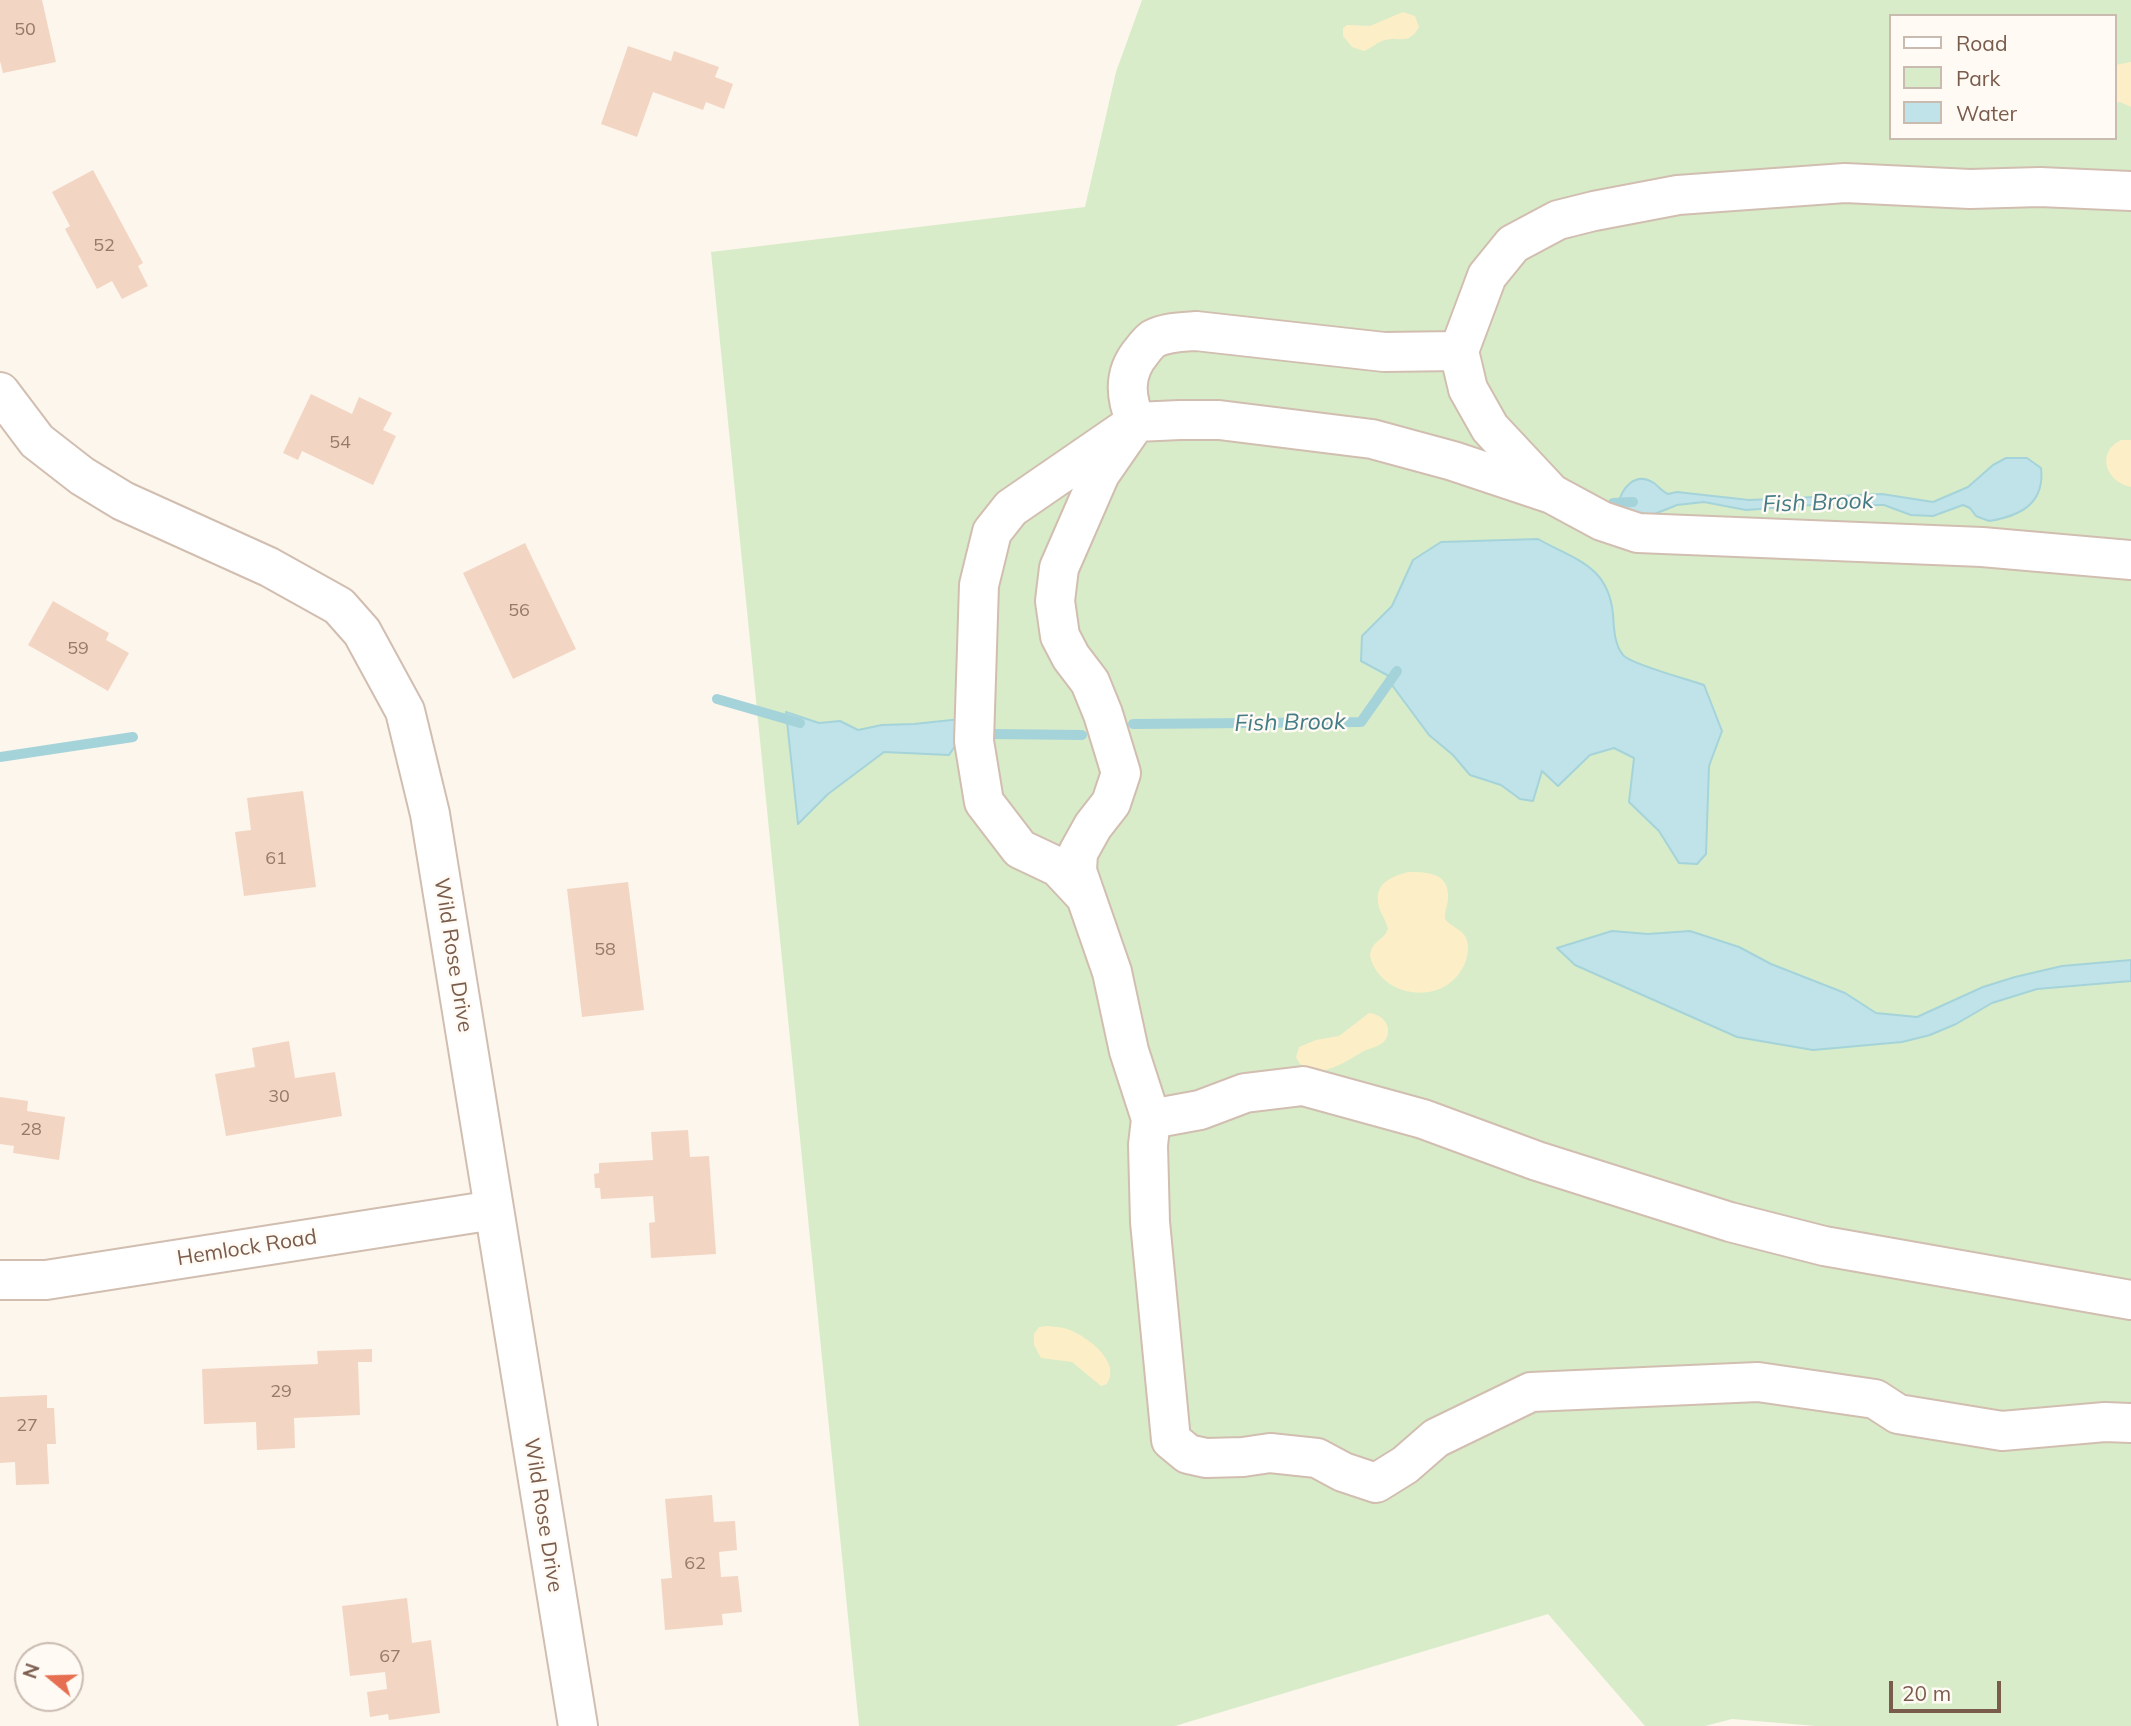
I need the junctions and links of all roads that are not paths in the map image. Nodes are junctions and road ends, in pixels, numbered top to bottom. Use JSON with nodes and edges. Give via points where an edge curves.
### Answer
{"nodes":[{"id":1,"x":2131,"y":191,"type":"edge"},
{"id":2,"x":1460,"y":351,"type":"junction"},
{"id":3,"x":0,"y":392,"type":"edge"},
{"id":4,"x":1136,"y":422,"type":"junction"},
{"id":5,"x":1552,"y":494,"type":"junction"},
{"id":6,"x":2131,"y":559,"type":"edge"},
{"id":7,"x":1086,"y":897,"type":"junction"},
{"id":8,"x":1151,"y":1119,"type":"junction"},
{"id":9,"x":494,"y":1210,"type":"junction"},
{"id":10,"x":0,"y":1280,"type":"edge"},
{"id":11,"x":2131,"y":1300,"type":"edge"},
{"id":12,"x":2131,"y":1423,"type":"edge"},
{"id":13,"x":578,"y":1726,"type":"edge"}],
"edges":[{"from":1,"to":2,"type":"street","via":[[1845,184],[1678,195],[1594,211],[1558,220],[1513,244],[1487,276]]},
{"from":2,"to":4,"type":"street","via":[[1384,352],[1196,331],[1171,333],[1151,340],[1133,361],[1126,383]]},
{"from":2,"to":5,"type":"street","via":[[1468,389],[1490,428]]},
{"from":3,"to":9,"type":"street","name":"Wild Rose Drive","via":[[37,440],[82,476],[123,501],[312,589],[339,606],[362,632],[405,711],[430,814]]},
{"from":4,"to":5,"type":"street","via":[[1219,420],[1372,439]]},
{"from":4,"to":7,"type":"street","via":[[1095,484],[1059,568],[1055,601],[1060,636],[1090,682],[1121,773],[1111,803],[1078,853],[1077,871]]},
{"from":4,"to":7,"type":"street","via":[[1011,509],[992,531],[979,585],[974,741],[984,802],[1020,849],[1058,867]]},
{"from":5,"to":6,"type":"street","via":[[1602,521],[1638,533],[1982,547]]},
{"from":7,"to":8,"type":"street","via":[[1112,972],[1129,1051]]},
{"from":8,"to":11,"type":"street","via":[[1200,1111],[1245,1093],[1303,1086],[1423,1119],[1537,1161],[1730,1222],[1824,1246]]},
{"from":8,"to":12,"type":"street","via":[[1150,1222],[1171,1440],[1188,1454],[1206,1458],[1270,1453],[1317,1458],[1376,1483],[1436,1438],[1531,1392],[1758,1382],[1875,1399],[1898,1415],[2002,1431]]},
{"from":9,"to":10,"type":"street","name":"Hemlock Road","via":[[46,1280]]},
{"from":9,"to":13,"type":"street","name":"Wild Rose Drive"}]}
